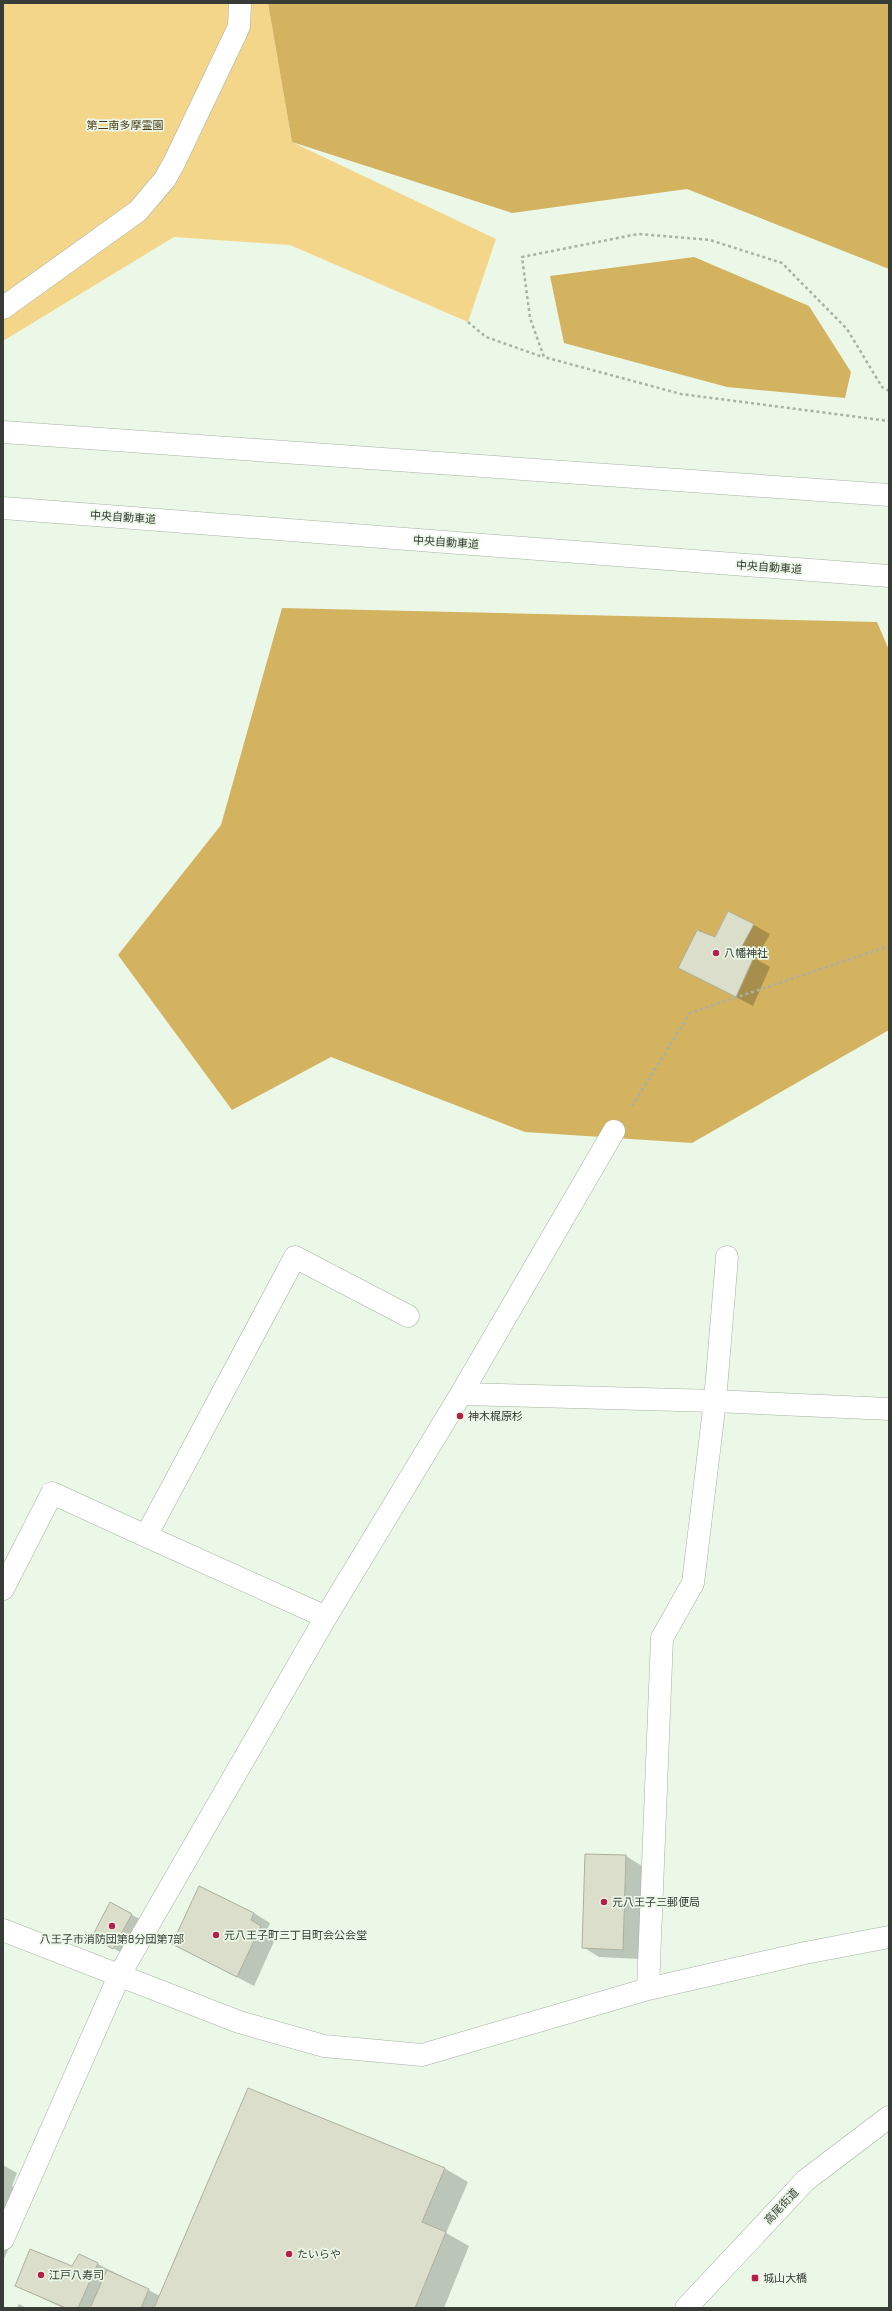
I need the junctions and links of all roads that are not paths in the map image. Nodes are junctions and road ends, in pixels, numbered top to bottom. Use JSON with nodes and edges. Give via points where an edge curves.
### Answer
{"nodes":[{"id":1,"x":240,"y":3,"type":"edge"},
{"id":2,"x":3,"y":308,"type":"edge"},
{"id":3,"x":3,"y":432,"type":"edge"},
{"id":4,"x":889,"y":495,"type":"edge"},
{"id":5,"x":3,"y":508,"type":"edge"},
{"id":6,"x":889,"y":576,"type":"edge"},
{"id":7,"x":614,"y":1131,"type":"dead end"},
{"id":8,"x":727,"y":1257,"type":"dead end"},
{"id":9,"x":408,"y":1316,"type":"dead end"},
{"id":10,"x":461,"y":1394,"type":"junction"},
{"id":11,"x":715,"y":1401,"type":"junction"},
{"id":12,"x":889,"y":1409,"type":"edge"},
{"id":13,"x":146,"y":1536,"type":"junction"},
{"id":14,"x":3,"y":1589,"type":"edge"},
{"id":15,"x":326,"y":1617,"type":"junction"},
{"id":16,"x":3,"y":1930,"type":"edge"},
{"id":17,"x":889,"y":1937,"type":"edge"},
{"id":18,"x":120,"y":1974,"type":"junction"},
{"id":19,"x":648,"y":1989,"type":"junction"},
{"id":20,"x":889,"y":2118,"type":"edge"},
{"id":21,"x":3,"y":2239,"type":"edge"},
{"id":22,"x":686,"y":2308,"type":"edge"}],
"edges":[{"from":1,"to":2,"type":"main road","via":[[239,26],[165,179],[138,211]]},
{"from":3,"to":4,"type":"main road"},
{"from":5,"to":6,"type":"main road","name":"中央自動車道"},
{"from":7,"to":10,"type":"main road"},
{"from":8,"to":11,"type":"main road"},
{"from":9,"to":13,"type":"main road","via":[[295,1257]]},
{"from":10,"to":11,"type":"main road"},
{"from":10,"to":15,"type":"main road"},
{"from":11,"to":12,"type":"main road"},
{"from":11,"to":19,"type":"main road","via":[[693,1584],[662,1638]]},
{"from":13,"to":14,"type":"main road","via":[[52,1493]]},
{"from":13,"to":15,"type":"main road"},
{"from":15,"to":18,"type":"main road"},
{"from":16,"to":18,"type":"main road"},
{"from":17,"to":19,"type":"main road","via":[[805,1953]]},
{"from":18,"to":19,"type":"main road","via":[[239,2022],[324,2046],[422,2055]]},
{"from":18,"to":21,"type":"main road"},
{"from":20,"to":22,"type":"main road","name":"高尾街道","via":[[806,2180]]}]}
